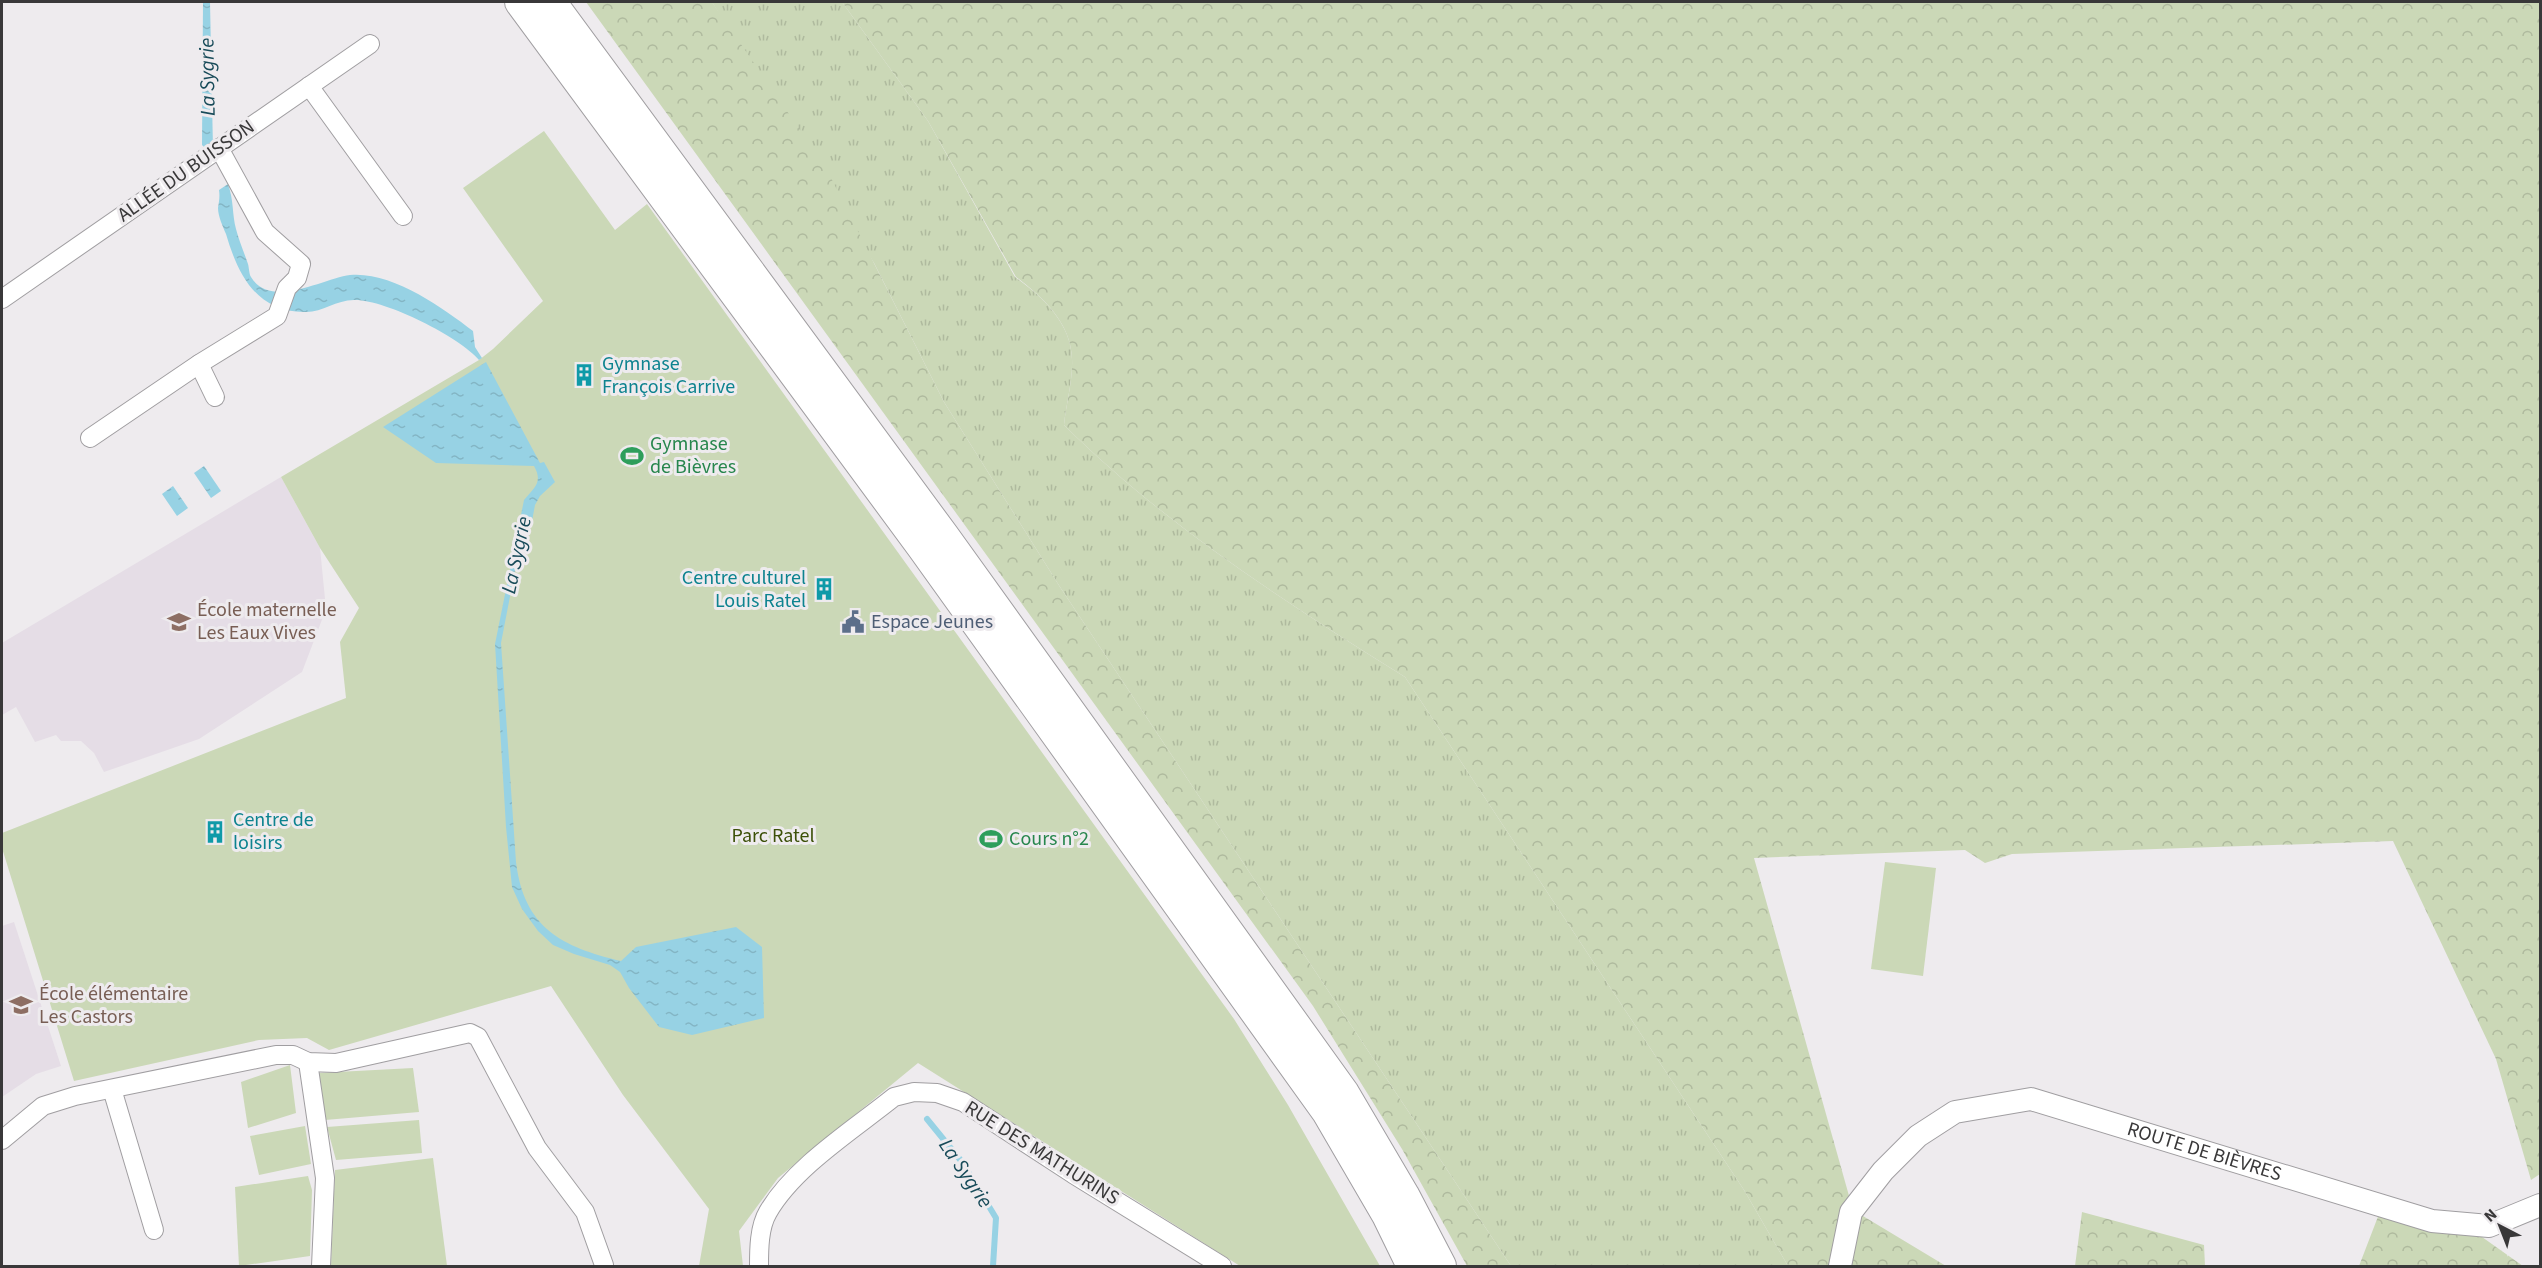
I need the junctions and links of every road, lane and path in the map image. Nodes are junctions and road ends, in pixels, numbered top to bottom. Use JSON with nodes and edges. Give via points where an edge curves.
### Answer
{"nodes":[{"id":1,"x":520,"y":2,"type":"edge"},
{"id":2,"x":551,"y":2,"type":"edge"},
{"id":3,"x":370,"y":44,"type":"dead end"},
{"id":4,"x":309,"y":86,"type":"junction"},
{"id":5,"x":219,"y":148,"type":"junction"},
{"id":6,"x":403,"y":216,"type":"dead end"},
{"id":7,"x":2,"y":299,"type":"edge"},
{"id":8,"x":199,"y":364,"type":"junction"},
{"id":9,"x":215,"y":397,"type":"dead end"},
{"id":10,"x":90,"y":438,"type":"dead end"},
{"id":11,"x":308,"y":1062,"type":"junction"},
{"id":12,"x":112,"y":1089,"type":"junction"},
{"id":13,"x":2,"y":1140,"type":"edge"},
{"id":14,"x":2541,"y":1205,"type":"edge"},
{"id":15,"x":154,"y":1230,"type":"dead end"},
{"id":16,"x":604,"y":1264,"type":"dead end"},
{"id":17,"x":321,"y":1266,"type":"edge"},
{"id":18,"x":759,"y":1266,"type":"edge"},
{"id":19,"x":1222,"y":1266,"type":"edge"},
{"id":20,"x":1412,"y":1266,"type":"edge"},
{"id":21,"x":1441,"y":1266,"type":"edge"},
{"id":22,"x":1840,"y":1266,"type":"edge"}],
"edges":[{"from":1,"to":20,"type":"highway","via":[[922,547],[1327,1112],[1388,1215]]},
{"from":2,"to":21,"type":"highway","via":[[944,536],[1338,1083]]},
{"from":3,"to":4,"type":"street","name":"ALLÉE DU BUISSON"},
{"from":4,"to":5,"type":"street","name":"ALLÉE DU BUISSON"},
{"from":4,"to":6,"type":"street"},
{"from":5,"to":7,"type":"street","name":"ALLÉE DU BUISSON"},
{"from":5,"to":8,"type":"street","via":[[265,232],[301,264],[277,316]]},
{"from":8,"to":9,"type":"street"},
{"from":8,"to":10,"type":"street"},
{"from":11,"to":12,"type":"street","via":[[293,1055],[276,1055]]},
{"from":11,"to":16,"type":"street","via":[[336,1063],[470,1032],[478,1037],[537,1148],[585,1212]]},
{"from":11,"to":17,"type":"street","via":[[325,1178]]},
{"from":12,"to":13,"type":"street","via":[[42,1106]]},
{"from":12,"to":15,"type":"street"},
{"from":14,"to":22,"type":"street","name":"ROUTE DE BIÈVRES","via":[[2489,1226],[2432,1221],[2031,1099],[1955,1112],[1918,1136],[1883,1171],[1851,1212]]},
{"from":18,"to":19,"type":"street","name":"RUE DES MATHURINS","via":[[767,1214],[793,1179],[894,1097],[914,1092],[937,1093],[963,1102]]}]}
